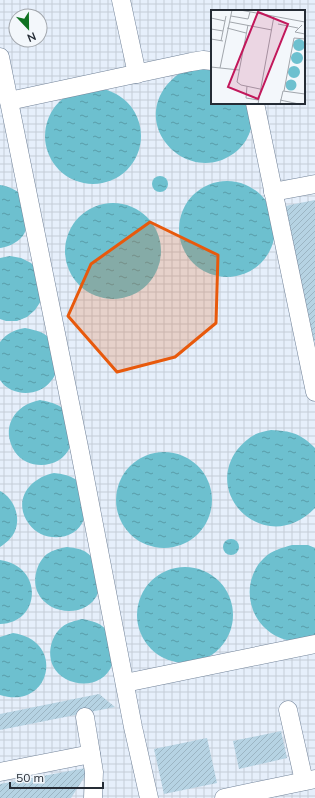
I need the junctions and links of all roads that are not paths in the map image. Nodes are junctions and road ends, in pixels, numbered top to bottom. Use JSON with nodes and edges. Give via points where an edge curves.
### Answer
{"nodes":[{"id":1,"x":121,"y":0,"type":"edge"},
{"id":2,"x":0,"y":57,"type":"edge"},
{"id":3,"x":211,"y":61,"type":"edge"},
{"id":4,"x":137,"y":74,"type":"junction"},
{"id":5,"x":9,"y":101,"type":"junction"},
{"id":6,"x":255,"y":104,"type":"edge"},
{"id":7,"x":315,"y":184,"type":"edge"},
{"id":8,"x":273,"y":192,"type":"junction"},
{"id":9,"x":315,"y":392,"type":"edge"},
{"id":10,"x":315,"y":644,"type":"edge"},
{"id":11,"x":124,"y":683,"type":"junction"},
{"id":12,"x":288,"y":710,"type":"dead end"},
{"id":13,"x":85,"y":717,"type":"dead end"},
{"id":14,"x":91,"y":754,"type":"junction"},
{"id":15,"x":0,"y":772,"type":"edge"},
{"id":16,"x":310,"y":780,"type":"edge"},
{"id":17,"x":93,"y":798,"type":"edge"},
{"id":18,"x":149,"y":798,"type":"edge"},
{"id":19,"x":224,"y":798,"type":"edge"}],
"edges":[{"from":1,"to":4,"type":"lane"},
{"from":2,"to":5,"type":"lane"},
{"from":3,"to":4,"type":"lane","via":[[191,62]]},
{"from":4,"to":5,"type":"lane"},
{"from":5,"to":11,"type":"lane"},
{"from":6,"to":8,"type":"lane"},
{"from":7,"to":8,"type":"lane"},
{"from":8,"to":9,"type":"lane"},
{"from":10,"to":11,"type":"lane"},
{"from":11,"to":18,"type":"lane"},
{"from":12,"to":16,"type":"lane"},
{"from":13,"to":14,"type":"lane"},
{"from":14,"to":15,"type":"lane"},
{"from":14,"to":17,"type":"lane","via":[[94,772]]},
{"from":16,"to":19,"type":"lane"}]}
